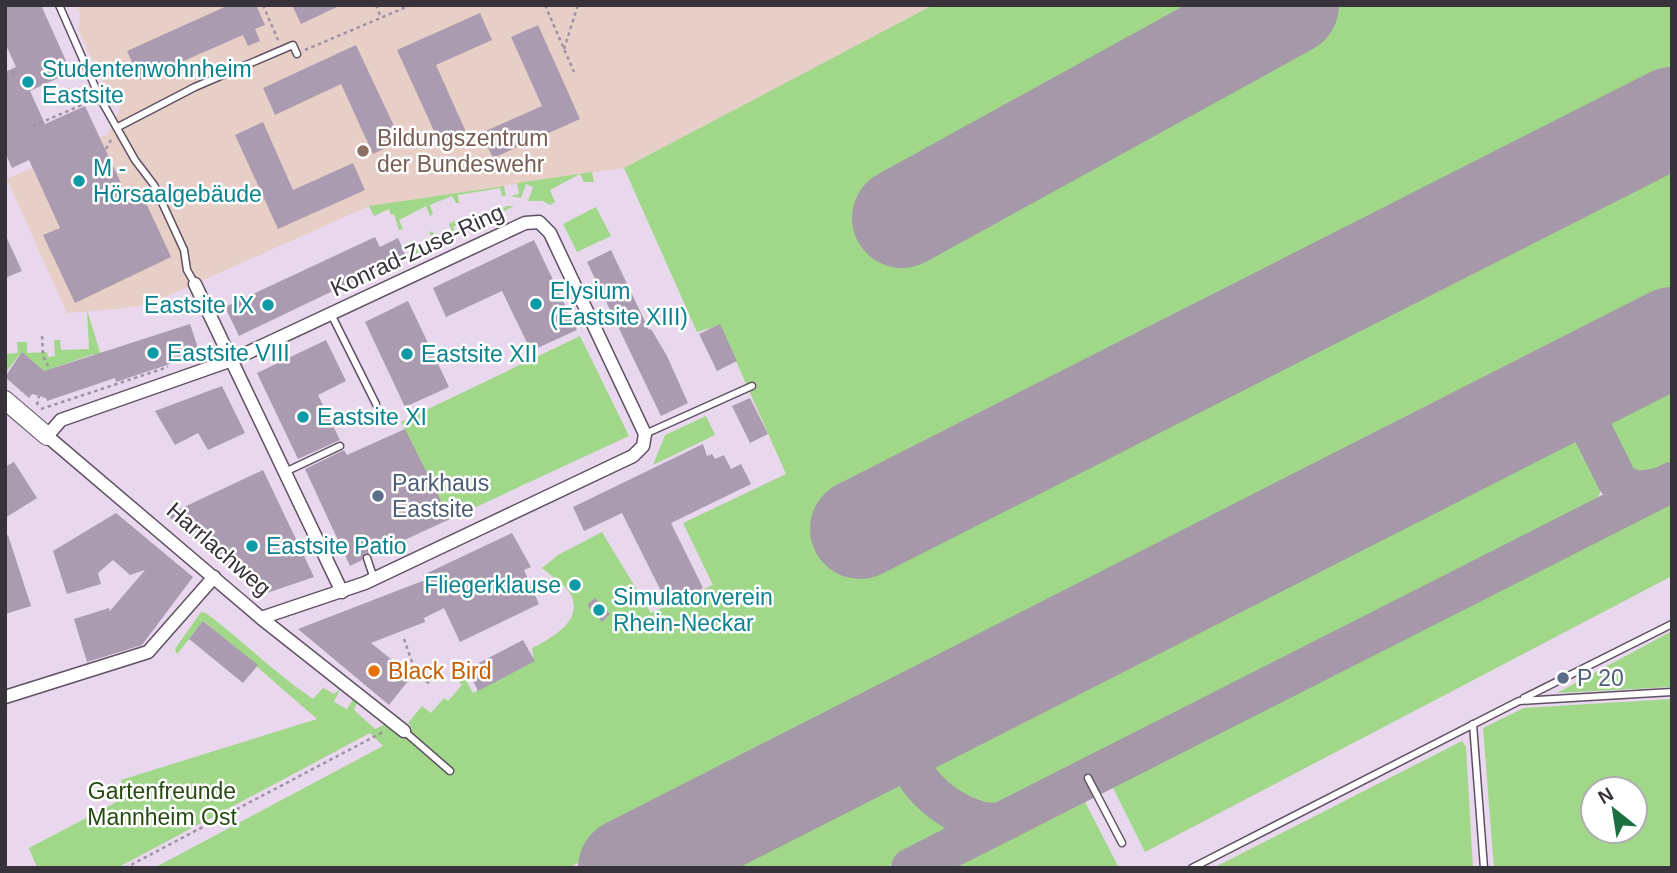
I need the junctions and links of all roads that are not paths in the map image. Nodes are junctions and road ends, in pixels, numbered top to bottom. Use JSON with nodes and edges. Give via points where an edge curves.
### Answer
{"nodes":[{"id":1,"x":69,"y":5,"type":"edge"},
{"id":2,"x":61,"y":8,"type":"edge"},
{"id":3,"x":297,"y":54,"type":"road end"},
{"id":4,"x":118,"y":127,"type":"junction"},
{"id":5,"x":195,"y":284,"type":"joint"},
{"id":6,"x":331,"y":314,"type":"junction"},
{"id":7,"x":232,"y":360,"type":"junction"},
{"id":8,"x":752,"y":386,"type":"dead end"},
{"id":9,"x":5,"y":400,"type":"edge"},
{"id":10,"x":376,"y":404,"type":"dead end"},
{"id":11,"x":645,"y":433,"type":"junction"},
{"id":12,"x":47,"y":436,"type":"junction"},
{"id":13,"x":340,"y":446,"type":"dead end"},
{"id":14,"x":285,"y":472,"type":"junction"},
{"id":15,"x":367,"y":558,"type":"dead end"},
{"id":16,"x":214,"y":577,"type":"junction"},
{"id":17,"x":374,"y":579,"type":"junction"},
{"id":18,"x":342,"y":592,"type":"junction"},
{"id":19,"x":261,"y":618,"type":"junction"},
{"id":20,"x":1672,"y":624,"type":"edge"},
{"id":21,"x":1672,"y":692,"type":"edge"},
{"id":22,"x":5,"y":697,"type":"edge"},
{"id":23,"x":1519,"y":701,"type":"junction"},
{"id":24,"x":1474,"y":724,"type":"junction"},
{"id":25,"x":404,"y":731,"type":"joint"},
{"id":26,"x":450,"y":771,"type":"dead end"},
{"id":27,"x":1088,"y":778,"type":"dead end"},
{"id":28,"x":1122,"y":843,"type":"dead end"},
{"id":29,"x":1192,"y":868,"type":"edge"},
{"id":30,"x":1484,"y":868,"type":"edge"}],
"edges":[{"from":1,"to":2,"type":"lane"},
{"from":2,"to":4,"type":"lane"},
{"from":3,"to":4,"type":"lane","via":[[293,44]]},
{"from":4,"to":5,"type":"lane","via":[[154,185]]},
{"from":5,"to":7,"type":"street"},
{"from":6,"to":7,"type":"street","name":"Konrad-Zuse-Ring"},
{"from":6,"to":10,"type":"lane"},
{"from":6,"to":11,"type":"street","name":"Konrad-Zuse-Ring","via":[[525,223],[539,222],[550,233]]},
{"from":7,"to":12,"type":"street","name":"Konrad-Zuse-Ring","via":[[61,420]]},
{"from":7,"to":14,"type":"street"},
{"from":8,"to":11,"type":"lane"},
{"from":9,"to":12,"type":"street","name":"Harrlachweg"},
{"from":11,"to":17,"type":"street","via":[[643,446],[633,456]]},
{"from":12,"to":16,"type":"street","name":"Harrlachweg"},
{"from":13,"to":14,"type":"lane"},
{"from":14,"to":18,"type":"street"},
{"from":15,"to":17,"type":"lane"},
{"from":16,"to":19,"type":"street","name":"Harrlachweg"},
{"from":16,"to":22,"type":"street","via":[[148,652]]},
{"from":17,"to":18,"type":"street"},
{"from":18,"to":19,"type":"street"},
{"from":19,"to":25,"type":"street","name":"Harrlachweg"},
{"from":20,"to":23,"type":"lane"},
{"from":21,"to":23,"type":"lane"},
{"from":23,"to":24,"type":"lane"},
{"from":24,"to":29,"type":"lane"},
{"from":24,"to":30,"type":"lane"},
{"from":25,"to":26,"type":"lane"},
{"from":27,"to":28,"type":"lane"}]}
